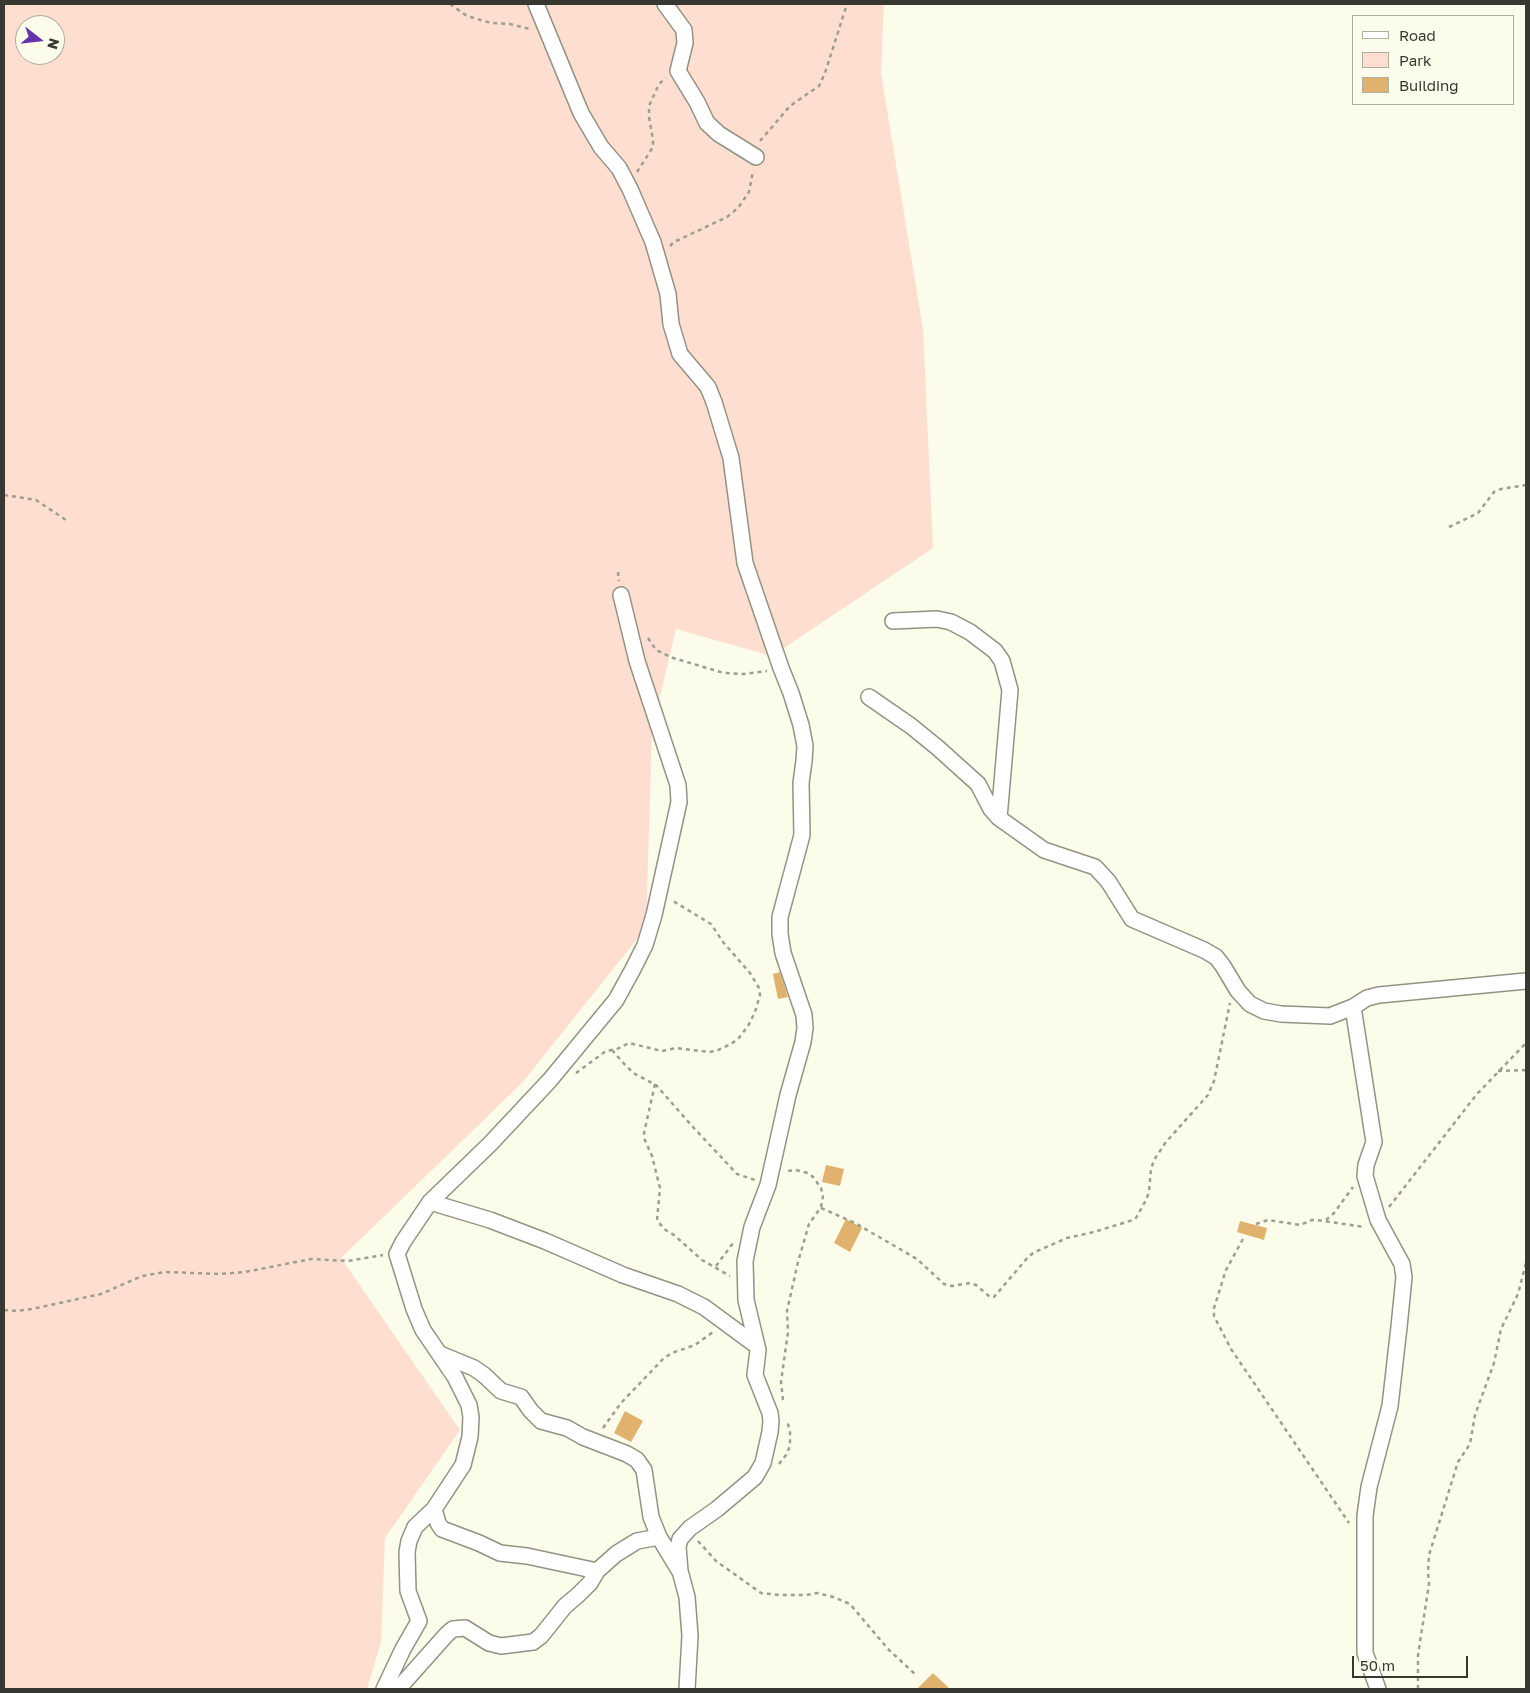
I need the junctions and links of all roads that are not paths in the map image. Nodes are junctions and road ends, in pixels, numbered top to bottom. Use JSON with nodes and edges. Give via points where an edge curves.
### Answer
{"nodes":[{"id":1,"x":536,"y":4,"type":"edge"},
{"id":2,"x":665,"y":4,"type":"edge"},
{"id":3,"x":756,"y":157,"type":"road end"},
{"id":4,"x":621,"y":595,"type":"road end"},
{"id":5,"x":893,"y":621,"type":"dead end"},
{"id":6,"x":869,"y":697,"type":"dead end"},
{"id":7,"x":999,"y":818,"type":"junction"},
{"id":8,"x":1526,"y":981,"type":"edge"},
{"id":9,"x":1353,"y":1007,"type":"junction"},
{"id":10,"x":430,"y":1202,"type":"junction"},
{"id":11,"x":757,"y":1346,"type":"junction"},
{"id":12,"x":440,"y":1354,"type":"junction"},
{"id":13,"x":434,"y":1509,"type":"junction"},
{"id":14,"x":659,"y":1537,"type":"junction"},
{"id":15,"x":597,"y":1571,"type":"junction"},
{"id":16,"x":680,"y":1571,"type":"junction"},
{"id":17,"x":384,"y":1689,"type":"edge"},
{"id":18,"x":398,"y":1689,"type":"edge"},
{"id":19,"x":687,"y":1689,"type":"edge"},
{"id":20,"x":1378,"y":1689,"type":"edge"}],
"edges":[{"from":1,"to":11,"type":"street","via":[[581,112],[601,147],[627,182],[658,257],[668,294],[675,342],[680,354],[708,387],[722,425],[731,458],[745,563],[801,725],[804,746],[802,836],[780,917],[780,934],[783,953],[804,1014],[805,1028],[769,1179],[747,1246],[746,1300]]},
{"from":2,"to":3,"type":"street","via":[[684,30],[679,75],[719,134]]},
{"from":4,"to":10,"type":"street","via":[[637,661],[679,792],[645,945],[616,1000],[599,1022],[490,1144]]},
{"from":5,"to":7,"type":"street","via":[[937,619],[951,622],[995,651],[1002,661],[1010,690]]},
{"from":6,"to":7,"type":"street","via":[[918,731],[978,784]]},
{"from":7,"to":9,"type":"street","via":[[1044,850],[1095,867],[1132,919],[1216,957],[1250,1004],[1281,1014],[1330,1016]]},
{"from":8,"to":9,"type":"street","via":[[1379,995]]},
{"from":9,"to":20,"type":"street","via":[[1374,1142],[1365,1176],[1381,1224],[1402,1264],[1404,1277],[1390,1406],[1369,1487],[1365,1516],[1366,1653]]},
{"from":10,"to":11,"type":"street","via":[[490,1220],[678,1294],[704,1307]]},
{"from":10,"to":12,"type":"street","via":[[397,1257],[423,1330]]},
{"from":11,"to":16,"type":"street","via":[[755,1375],[771,1421],[763,1463],[755,1477],[680,1539]]},
{"from":12,"to":13,"type":"street","via":[[456,1377],[471,1417],[470,1437],[462,1465]]},
{"from":12,"to":14,"type":"street","via":[[474,1368],[501,1391],[521,1398],[541,1421],[567,1428],[627,1454],[641,1464],[647,1482],[651,1517]]},
{"from":13,"to":15,"type":"street","via":[[442,1529],[500,1553]]},
{"from":13,"to":17,"type":"street","via":[[416,1527],[407,1552],[408,1591],[418,1625]]},
{"from":14,"to":15,"type":"street","via":[[626,1546]]},
{"from":14,"to":16,"type":"street"},
{"from":15,"to":18,"type":"street","via":[[590,1583],[532,1642],[501,1646],[489,1643],[465,1628],[454,1629]]},
{"from":16,"to":19,"type":"street","via":[[687,1596],[690,1636]]}]}
